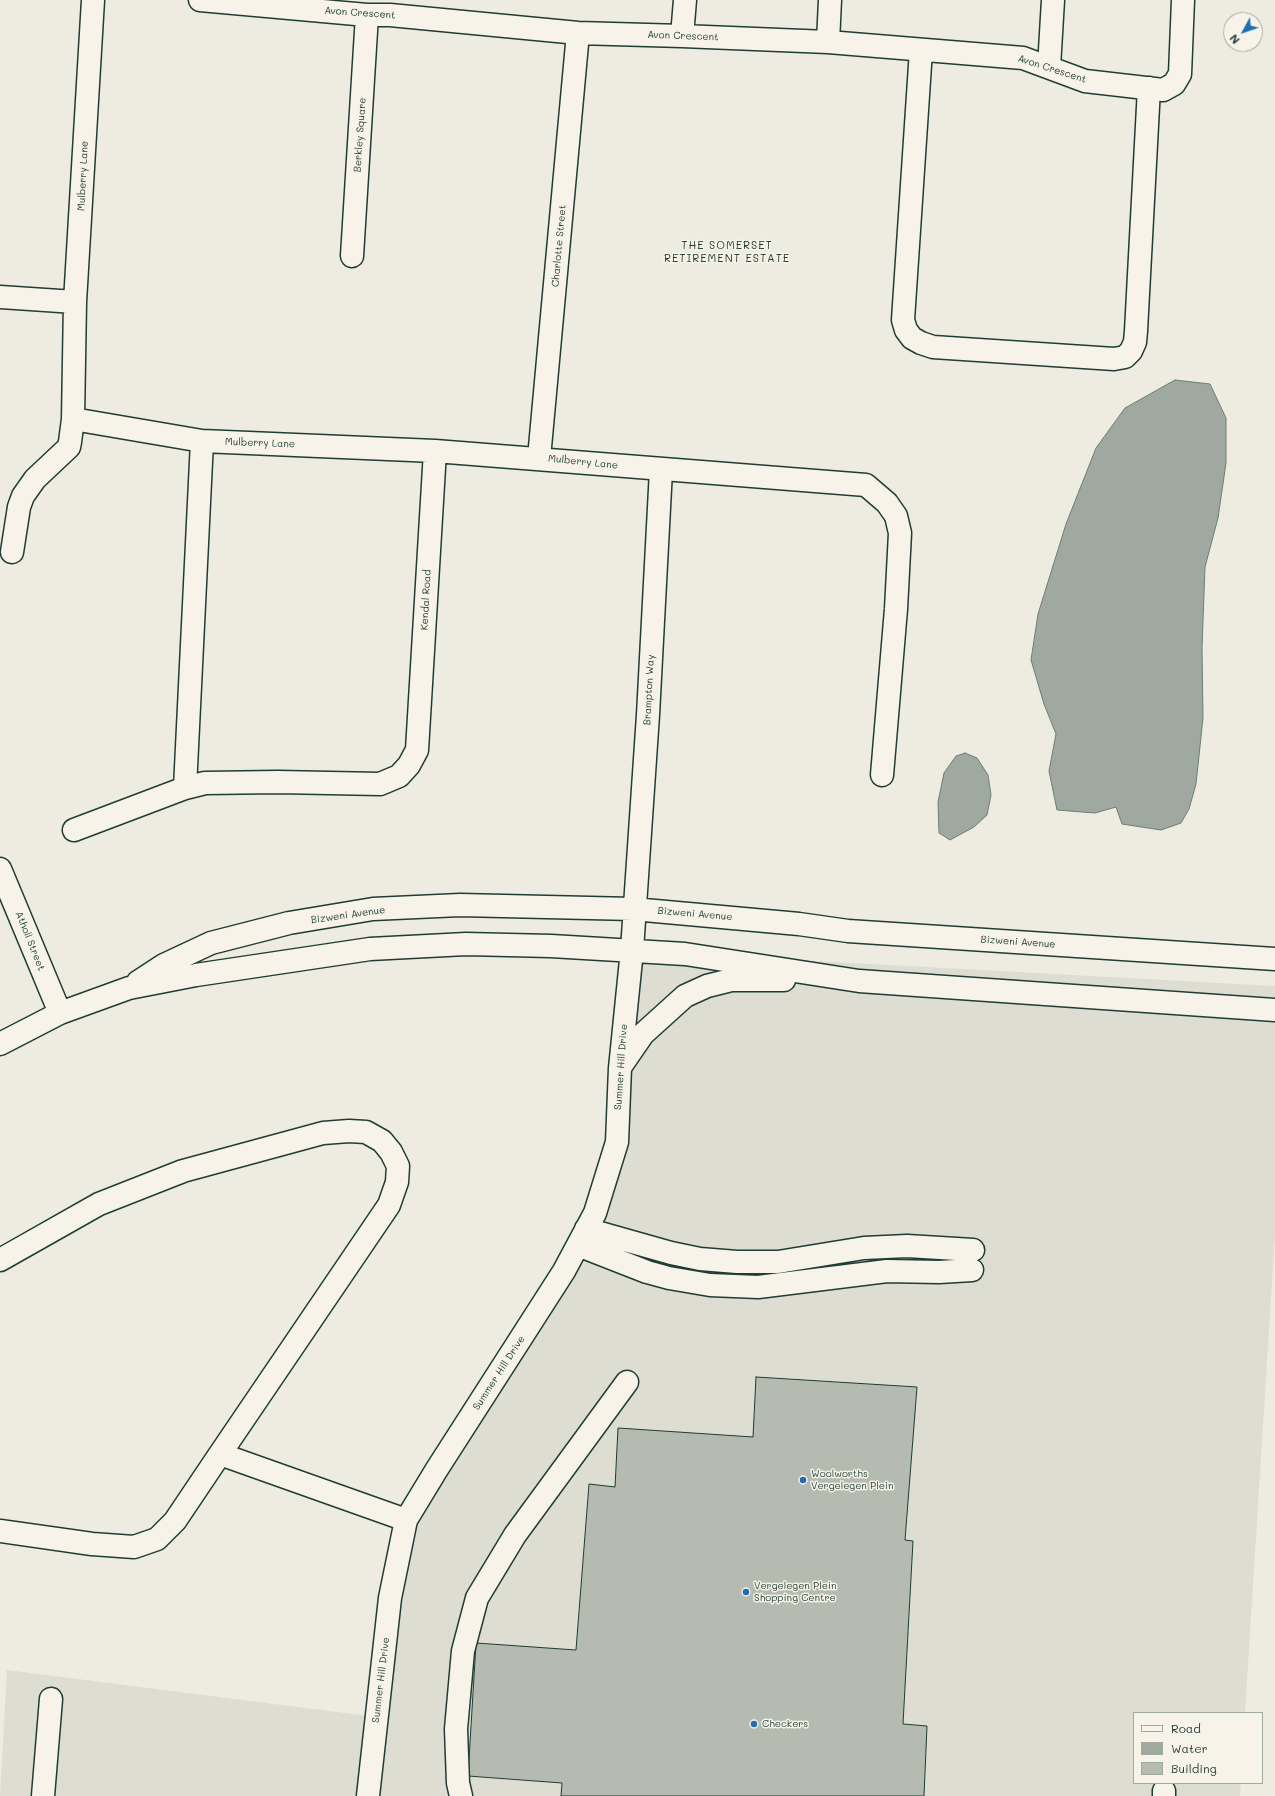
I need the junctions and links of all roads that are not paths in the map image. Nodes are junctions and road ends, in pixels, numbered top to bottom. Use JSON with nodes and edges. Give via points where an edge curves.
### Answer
{"nodes":[{"id":1,"x":94,"y":0,"type":"edge"},
{"id":2,"x":200,"y":0,"type":"edge"},
{"id":3,"x":685,"y":0,"type":"edge"},
{"id":4,"x":830,"y":0,"type":"edge"},
{"id":5,"x":1053,"y":0,"type":"edge"},
{"id":6,"x":1183,"y":0,"type":"edge"},
{"id":7,"x":391,"y":8,"type":"edge"},
{"id":8,"x":368,"y":15,"type":"junction"},
{"id":9,"x":578,"y":33,"type":"junction"},
{"id":10,"x":682,"y":36,"type":"junction"},
{"id":11,"x":828,"y":42,"type":"junction"},
{"id":12,"x":921,"y":50,"type":"junction"},
{"id":13,"x":1049,"y":67,"type":"junction"},
{"id":14,"x":1156,"y":89,"type":"junction"},
{"id":15,"x":352,"y":256,"type":"dead end"},
{"id":16,"x":0,"y":297,"type":"edge"},
{"id":17,"x":75,"y":302,"type":"junction"},
{"id":18,"x":73,"y":419,"type":"junction"},
{"id":19,"x":202,"y":441,"type":"junction"},
{"id":20,"x":435,"y":451,"type":"junction"},
{"id":21,"x":539,"y":458,"type":"junction"},
{"id":22,"x":661,"y":470,"type":"junction"},
{"id":23,"x":12,"y":552,"type":"dead end"},
{"id":24,"x":882,"y":775,"type":"dead end"},
{"id":25,"x":185,"y":788,"type":"junction"},
{"id":26,"x":74,"y":830,"type":"dead end"},
{"id":27,"x":0,"y":869,"type":"edge"},
{"id":28,"x":634,"y":909,"type":"junction"},
{"id":29,"x":632,"y":950,"type":"junction"},
{"id":30,"x":1275,"y":959,"type":"edge"},
{"id":31,"x":859,"y":981,"type":"junction"},
{"id":32,"x":129,"y":988,"type":"junction"},
{"id":33,"x":1275,"y":1010,"type":"edge"},
{"id":34,"x":60,"y":1013,"type":"junction"},
{"id":35,"x":0,"y":1044,"type":"edge"},
{"id":36,"x":620,"y":1068,"type":"junction"},
{"id":37,"x":582,"y":1237,"type":"junction"},
{"id":38,"x":0,"y":1260,"type":"edge"},
{"id":39,"x":972,"y":1260,"type":"dead end"},
{"id":40,"x":627,"y":1382,"type":"dead end"},
{"id":41,"x":220,"y":1454,"type":"junction"},
{"id":42,"x":406,"y":1520,"type":"junction"},
{"id":43,"x":0,"y":1530,"type":"edge"},
{"id":44,"x":51,"y":1698,"type":"dead end"},
{"id":45,"x":43,"y":1796,"type":"edge"},
{"id":46,"x":368,"y":1796,"type":"edge"},
{"id":47,"x":461,"y":1796,"type":"edge"}],
"edges":[{"from":1,"to":17,"type":"street","name":"Mulberry Lane"},
{"from":2,"to":8,"type":"street","name":"Avon Crescent"},
{"from":3,"to":10,"type":"street"},
{"from":4,"to":11,"type":"street"},
{"from":5,"to":13,"type":"street"},
{"from":6,"to":14,"type":"street","via":[[1180,74],[1174,84]]},
{"from":7,"to":8,"type":"street","name":"Avon Crescent"},
{"from":7,"to":9,"type":"street","name":"Avon Crescent"},
{"from":8,"to":15,"type":"street","name":"Berkley Square"},
{"from":9,"to":10,"type":"street","name":"Avon Crescent"},
{"from":9,"to":21,"type":"street","name":"Charlotte Street"},
{"from":10,"to":11,"type":"street","name":"Avon Crescent"},
{"from":11,"to":12,"type":"street","name":"Avon Crescent"},
{"from":12,"to":13,"type":"street","name":"Avon Crescent","via":[[1023,58]]},
{"from":12,"to":14,"type":"street","via":[[903,320],[912,338],[933,347],[1114,359],[1125,357],[1131,351],[1135,342]]},
{"from":13,"to":14,"type":"street","name":"Avon Crescent","via":[[1085,81]]},
{"from":16,"to":17,"type":"street"},
{"from":17,"to":18,"type":"street","name":"Mulberry Lane"},
{"from":18,"to":19,"type":"street","name":"Mulberry Lane"},
{"from":18,"to":23,"type":"street","via":[[69,447],[35,479],[24,496],[19,507]]},
{"from":19,"to":20,"type":"street","name":"Mulberry Lane"},
{"from":19,"to":25,"type":"street"},
{"from":20,"to":21,"type":"street","name":"Mulberry Lane"},
{"from":20,"to":25,"type":"street","name":"Kendal Road","via":[[417,750],[409,765],[399,776],[380,784],[212,783]]},
{"from":21,"to":22,"type":"street","name":"Mulberry Lane"},
{"from":22,"to":24,"type":"street","name":"Mulberry Lane","via":[[866,486],[887,503],[896,516],[900,533]]},
{"from":22,"to":28,"type":"street","name":"Brampton Way","via":[[648,714]]},
{"from":25,"to":26,"type":"street"},
{"from":27,"to":34,"type":"street","name":"Atholl Street"},
{"from":28,"to":29,"type":"street","name":"Brampton Way"},
{"from":28,"to":30,"type":"street","name":"Bizweni Avenue","via":[[848,931]]},
{"from":28,"to":32,"type":"street","name":"Bizweni Avenue","via":[[460,905],[373,909],[289,923],[211,943],[164,965]]},
{"from":29,"to":31,"type":"street","name":"Bizweni Avenue","via":[[685,954]]},
{"from":29,"to":32,"type":"street","name":"Bizweni Avenue","via":[[466,944],[370,949],[196,974]]},
{"from":29,"to":36,"type":"street","name":"Summer Hill Drive"},
{"from":31,"to":33,"type":"street","name":"Bizweni Avenue"},
{"from":31,"to":36,"type":"street","via":[[731,980],[707,986],[685,996],[657,1020],[643,1034]]},
{"from":32,"to":34,"type":"street","name":"Bizweni Avenue"},
{"from":34,"to":35,"type":"street","name":"Bizweni Avenue"},
{"from":36,"to":37,"type":"street","name":"Summer Hill Drive","via":[[617,1142],[595,1213]]},
{"from":37,"to":39,"type":"street","via":[[647,1272],[710,1285],[758,1287]]},
{"from":37,"to":42,"type":"street","name":"Summer Hill Drive","via":[[564,1271]]},
{"from":38,"to":41,"type":"street","via":[[99,1204],[183,1170],[323,1133],[366,1132],[382,1141],[398,1166],[397,1182],[389,1205]]},
{"from":40,"to":47,"type":"street","via":[[515,1535],[477,1598],[462,1652],[456,1729],[458,1784]]},
{"from":41,"to":42,"type":"street"},
{"from":41,"to":43,"type":"street","via":[[175,1521],[157,1540],[134,1547],[92,1544]]},
{"from":42,"to":46,"type":"street","name":"Summer Hill Drive","via":[[390,1598]]},
{"from":44,"to":45,"type":"street"}]}
